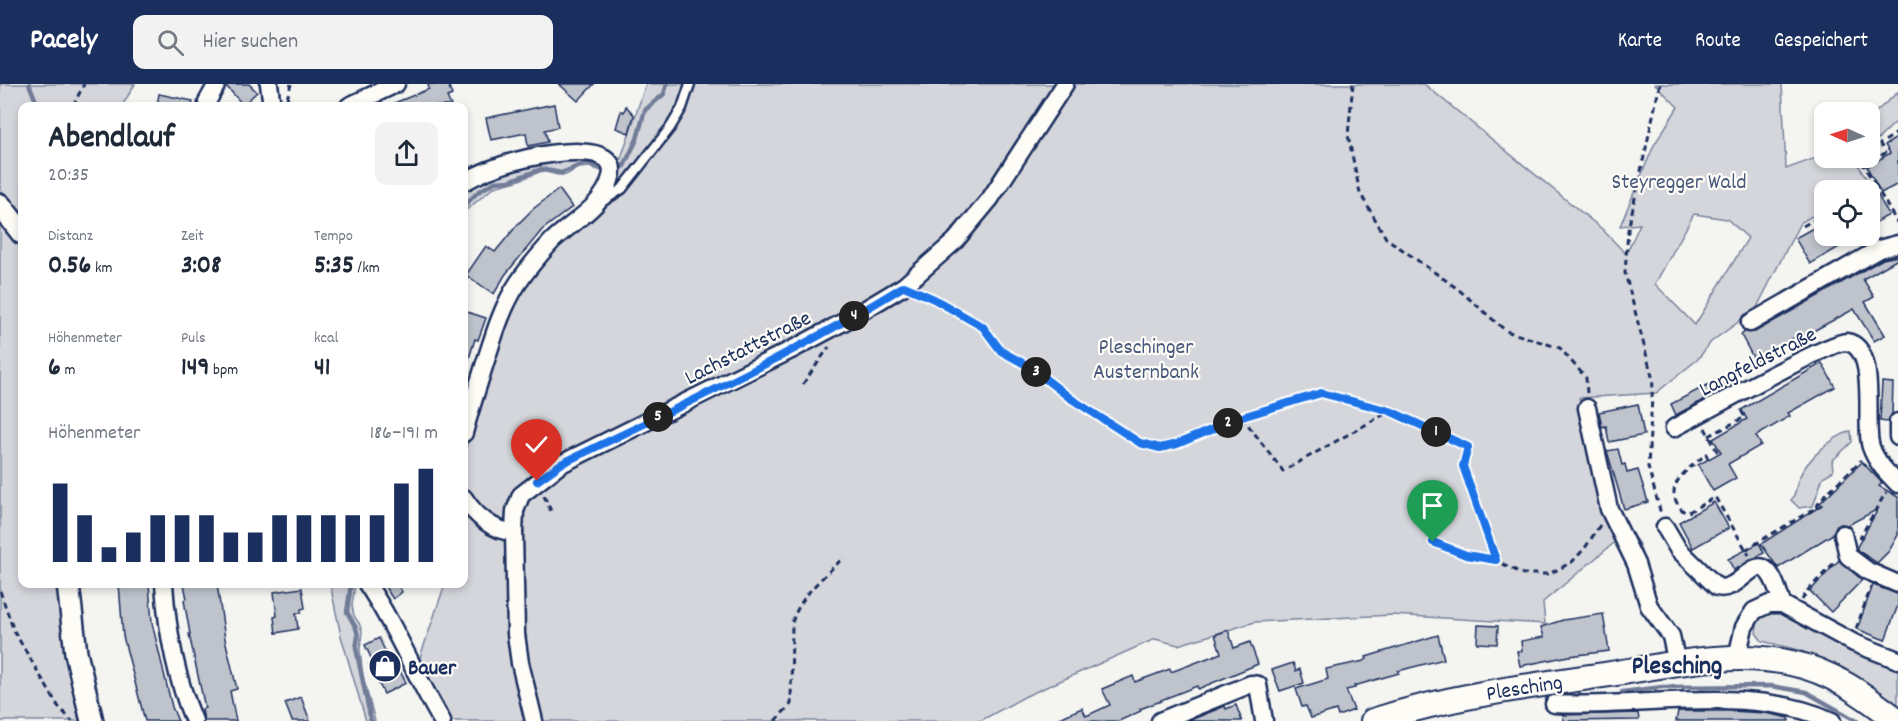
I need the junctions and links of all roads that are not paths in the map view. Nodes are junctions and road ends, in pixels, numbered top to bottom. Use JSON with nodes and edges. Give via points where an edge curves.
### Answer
{"nodes":[{"id":1,"x":217,"y":84,"type":"edge"},
{"id":2,"x":269,"y":84,"type":"edge"},
{"id":3,"x":396,"y":84,"type":"edge"},
{"id":4,"x":690,"y":84,"type":"edge"},
{"id":5,"x":1065,"y":84,"type":"edge"},
{"id":6,"x":207,"y":102,"type":"dead end"},
{"id":7,"x":272,"y":102,"type":"edge"},
{"id":8,"x":358,"y":102,"type":"edge"},
{"id":9,"x":468,"y":180,"type":"edge"},
{"id":10,"x":0,"y":205,"type":"edge"},
{"id":11,"x":594,"y":205,"type":"junction"},
{"id":12,"x":18,"y":228,"type":"edge"},
{"id":13,"x":1898,"y":244,"type":"edge"},
{"id":14,"x":1750,"y":323,"type":"dead end"},
{"id":15,"x":1587,"y":408,"type":"road end"},
{"id":16,"x":468,"y":420,"type":"edge"},
{"id":17,"x":1898,"y":422,"type":"edge"},
{"id":18,"x":1674,"y":428,"type":"dead end"},
{"id":19,"x":1898,"y":437,"type":"edge"},
{"id":20,"x":1898,"y":484,"type":"edge"},
{"id":21,"x":468,"y":504,"type":"edge"},
{"id":22,"x":1665,"y":527,"type":"road end"},
{"id":23,"x":513,"y":532,"type":"junction"},
{"id":24,"x":1850,"y":538,"type":"road end"},
{"id":25,"x":1898,"y":584,"type":"edge"},
{"id":26,"x":68,"y":588,"type":"edge"},
{"id":27,"x":164,"y":588,"type":"edge"},
{"id":28,"x":370,"y":588,"type":"edge"},
{"id":29,"x":1791,"y":604,"type":"junction"},
{"id":30,"x":1737,"y":657,"type":"junction"},
{"id":31,"x":1898,"y":660,"type":"edge"},
{"id":32,"x":1677,"y":664,"type":"junction"},
{"id":33,"x":1551,"y":693,"type":"junction"},
{"id":34,"x":92,"y":721,"type":"edge"},
{"id":35,"x":194,"y":721,"type":"edge"},
{"id":36,"x":442,"y":721,"type":"edge"},
{"id":37,"x":534,"y":721,"type":"edge"},
{"id":38,"x":1160,"y":721,"type":"edge"},
{"id":39,"x":1264,"y":721,"type":"edge"},
{"id":40,"x":1373,"y":721,"type":"edge"},
{"id":41,"x":1557,"y":721,"type":"edge"},
{"id":42,"x":1832,"y":721,"type":"edge"},
{"id":43,"x":1898,"y":721,"type":"edge"}],
"edges":[{"from":1,"to":6,"type":"street"},
{"from":2,"to":7,"type":"street"},
{"from":3,"to":8,"type":"street"},
{"from":4,"to":11,"type":"lane","via":[[682,108],[637,171],[622,189]]},
{"from":5,"to":23,"type":"street","name":"Lachstattstraße","via":[[990,199],[955,241],[904,286],[795,348],[561,464],[521,495]]},
{"from":9,"to":11,"type":"street","via":[[527,158],[567,152],[598,154],[608,159],[612,167],[611,177]]},
{"from":10,"to":12,"type":"street"},
{"from":11,"to":16,"type":"street","via":[[537,258],[504,306]]},
{"from":13,"to":14,"type":"street","name":"Langfeldstraße","via":[[1879,249]]},
{"from":15,"to":32,"type":"street","via":[[1609,509],[1636,564],[1649,606],[1671,636]]},
{"from":17,"to":19,"type":"street"},
{"from":18,"to":20,"type":"street","name":"Langfeldstraße","via":[[1838,343],[1848,342],[1865,358],[1870,446],[1883,469]]},
{"from":21,"to":23,"type":"street","via":[[499,529]]},
{"from":22,"to":29,"type":"street","via":[[1678,549],[1717,587],[1731,587],[1752,568],[1763,568],[1773,575]]},
{"from":23,"to":37,"type":"street","name":"Lachstattstraße","via":[[516,634]]},
{"from":24,"to":25,"type":"street","via":[[1848,556]]},
{"from":26,"to":34,"type":"street","via":[[76,653]]},
{"from":27,"to":35,"type":"street","via":[[168,629]]},
{"from":28,"to":36,"type":"street"},
{"from":29,"to":30,"type":"street","via":[[1768,604],[1754,611],[1744,627]]},
{"from":29,"to":31,"type":"street","via":[[1854,643]]},
{"from":30,"to":32,"type":"main road","name":"Plesching"},
{"from":30,"to":43,"type":"main road","name":"Plesching","via":[[1790,662],[1816,669],[1841,681]]},
{"from":32,"to":33,"type":"main road","name":"Plesching"},
{"from":33,"to":40,"type":"main road","name":"Plesching","via":[[1456,698]]},
{"from":33,"to":41,"type":"street"},
{"from":33,"to":42,"type":"street","via":[[1628,704],[1742,701],[1810,711]]},
{"from":38,"to":39,"type":"street","via":[[1251,684],[1258,685]]}]}
